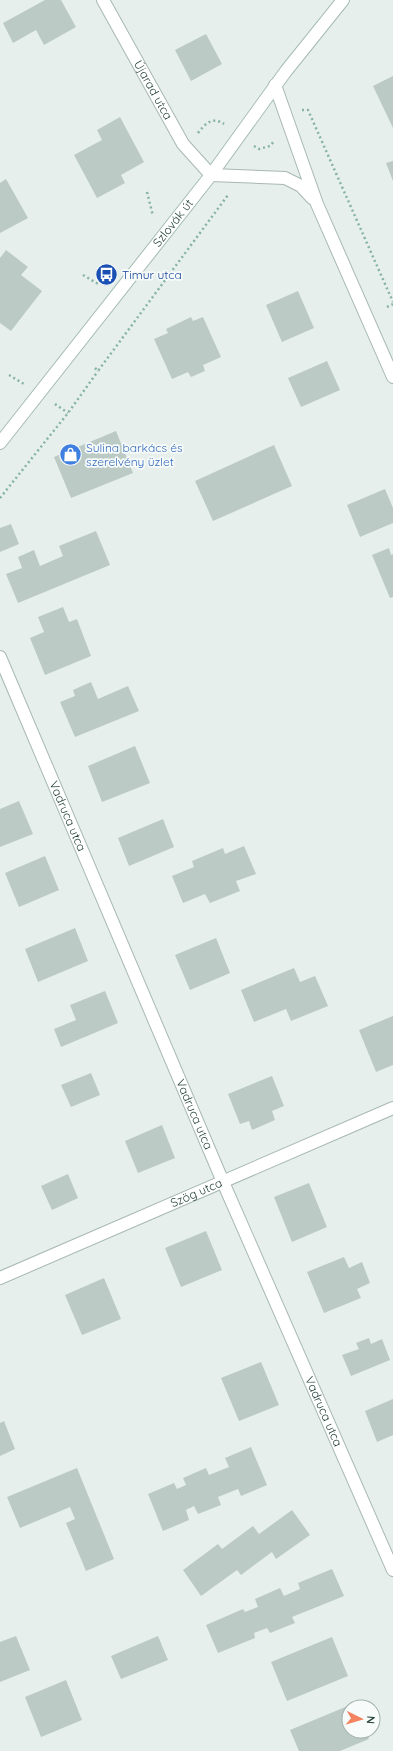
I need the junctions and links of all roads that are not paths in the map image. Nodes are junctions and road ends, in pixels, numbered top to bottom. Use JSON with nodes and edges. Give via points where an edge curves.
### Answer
{"nodes":[{"id":1,"x":103,"y":0,"type":"edge"},
{"id":2,"x":343,"y":0,"type":"edge"},
{"id":3,"x":275,"y":85,"type":"junction"},
{"id":4,"x":211,"y":175,"type":"junction"},
{"id":5,"x":317,"y":204,"type":"junction"},
{"id":6,"x":393,"y":376,"type":"edge"},
{"id":7,"x":1,"y":436,"type":"edge"},
{"id":8,"x":0,"y":657,"type":"edge"},
{"id":9,"x":393,"y":1108,"type":"edge"},
{"id":10,"x":223,"y":1182,"type":"junction"},
{"id":11,"x":0,"y":1278,"type":"edge"},
{"id":12,"x":393,"y":1570,"type":"edge"}],
"edges":[{"from":1,"to":4,"type":"street","name":"Újarad utca","via":[[183,144]]},
{"from":2,"to":3,"type":"street","name":"Szlovák út"},
{"from":3,"to":4,"type":"street","name":"Szlovák út"},
{"from":3,"to":5,"type":"street"},
{"from":4,"to":5,"type":"street","via":[[285,178],[301,186]]},
{"from":4,"to":7,"type":"street","name":"Szlovák út"},
{"from":5,"to":6,"type":"street"},
{"from":8,"to":10,"type":"street","name":"Vadruca utca"},
{"from":9,"to":10,"type":"street","name":"Szög utca"},
{"from":10,"to":11,"type":"street","name":"Szög utca"},
{"from":10,"to":12,"type":"street","name":"Vadruca utca"}]}
